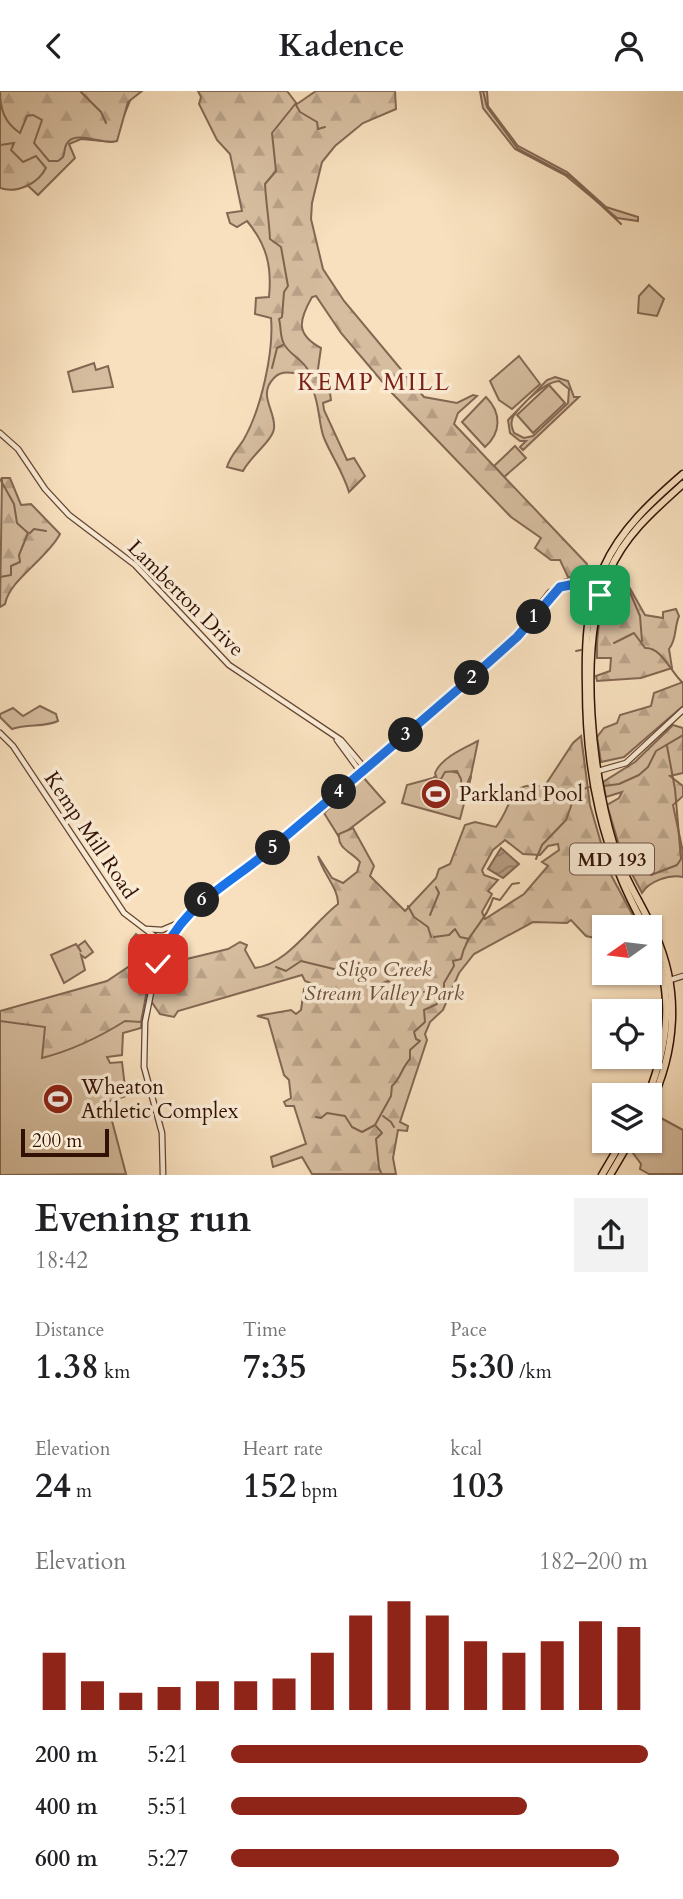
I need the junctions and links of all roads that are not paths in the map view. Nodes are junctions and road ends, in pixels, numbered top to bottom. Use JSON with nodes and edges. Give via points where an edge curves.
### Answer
{"nodes":[{"id":1,"x":0,"y":433,"type":"edge"},
{"id":2,"x":683,"y":474,"type":"edge"},
{"id":3,"x":683,"y":484,"type":"edge"},
{"id":4,"x":651,"y":513,"type":"junction"},
{"id":5,"x":629,"y":527,"type":"junction"},
{"id":6,"x":623,"y":535,"type":"junction"},
{"id":7,"x":611,"y":566,"type":"junction"},
{"id":8,"x":581,"y":586,"type":"junction"},
{"id":9,"x":598,"y":590,"type":"junction"},
{"id":10,"x":591,"y":602,"type":"junction"},
{"id":11,"x":514,"y":638,"type":"junction"},
{"id":12,"x":683,"y":710,"type":"edge"},
{"id":13,"x":0,"y":733,"type":"edge"},
{"id":14,"x":593,"y":771,"type":"junction"},
{"id":15,"x":363,"y":772,"type":"junction"},
{"id":16,"x":639,"y":915,"type":"edge"},
{"id":17,"x":182,"y":922,"type":"junction"},
{"id":18,"x":141,"y":929,"type":"junction"},
{"id":19,"x":166,"y":945,"type":"junction"},
{"id":20,"x":662,"y":968,"type":"edge"},
{"id":21,"x":683,"y":976,"type":"edge"},
{"id":22,"x":667,"y":981,"type":"junction"},
{"id":23,"x":652,"y":1083,"type":"edge"},
{"id":24,"x":661,"y":1083,"type":"edge"},
{"id":25,"x":615,"y":1153,"type":"edge"},
{"id":26,"x":622,"y":1153,"type":"edge"},
{"id":27,"x":163,"y":1174,"type":"edge"},
{"id":28,"x":602,"y":1174,"type":"edge"},
{"id":29,"x":610,"y":1174,"type":"edge"}],
"edges":[{"from":1,"to":15,"type":"street","name":"Lamberton Drive","via":[[18,449],[61,508],[135,565],[229,664],[341,740]]},
{"from":2,"to":5,"type":"main road","number":"MD 193"},
{"from":3,"to":4,"type":"main road","number":"MD 193"},
{"from":4,"to":5,"type":"main road"},
{"from":4,"to":7,"type":"main road","number":"MD 193"},
{"from":5,"to":6,"type":"main road","number":"MD 193"},
{"from":6,"to":7,"type":"main road"},
{"from":6,"to":9,"type":"main road","number":"MD 193","via":[[610,554]]},
{"from":7,"to":9,"type":"main road","number":"MD 193"},
{"from":8,"to":9,"type":"street"},
{"from":8,"to":10,"type":"main road"},
{"from":8,"to":11,"type":"street","via":[[560,587]]},
{"from":9,"to":10,"type":"main road","number":"MD 193"},
{"from":9,"to":11,"type":"street","via":[[575,580],[560,584]]},
{"from":9,"to":14,"type":"main road","number":"MD 193","via":[[592,631]]},
{"from":10,"to":14,"type":"main road","number":"MD 193","via":[[585,639]]},
{"from":11,"to":15,"type":"street"},
{"from":12,"to":14,"type":"street","via":[[626,763]]},
{"from":13,"to":18,"type":"street","name":"Kemp Mill Road","via":[[124,912]]},
{"from":14,"to":16,"type":"main road","number":"MD 193","via":[[599,819],[613,862]]},
{"from":14,"to":22,"type":"main road","number":"MD 193","via":[[619,861],[656,935]]},
{"from":15,"to":17,"type":"street","via":[[204,899]]},
{"from":17,"to":18,"type":"street","via":[[162,930]]},
{"from":17,"to":19,"type":"street"},
{"from":18,"to":19,"type":"street","name":"Kemp Mill Road"},
{"from":19,"to":27,"type":"street","via":[[149,994],[145,1022],[145,1076],[161,1138]]},
{"from":20,"to":22,"type":"main road","number":"MD 193"},
{"from":21,"to":22,"type":"street"},
{"from":22,"to":23,"type":"main road","number":"MD 193","via":[[667,1028]]},
{"from":22,"to":24,"type":"main road","number":"MD 193","via":[[671,1042]]},
{"from":25,"to":28,"type":"main road"},
{"from":26,"to":29,"type":"main road"}]}
